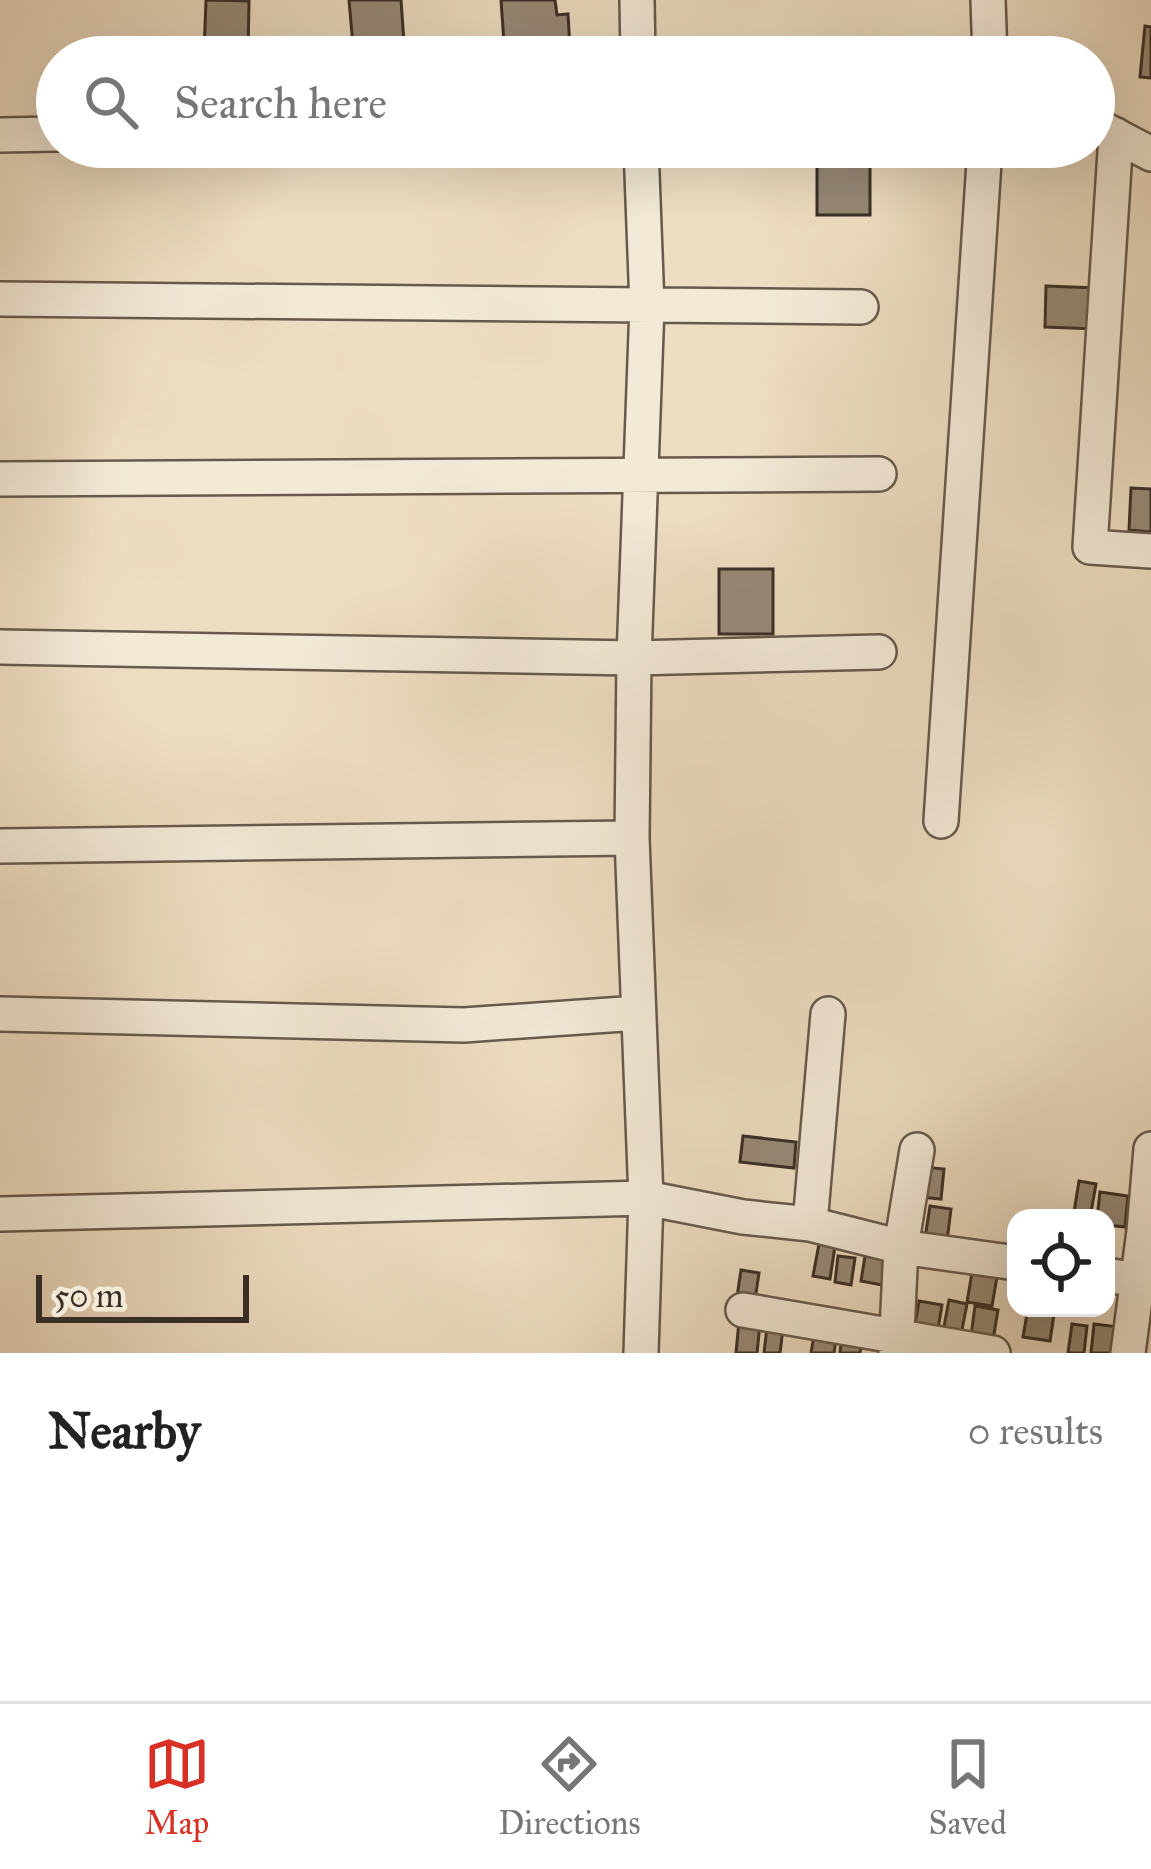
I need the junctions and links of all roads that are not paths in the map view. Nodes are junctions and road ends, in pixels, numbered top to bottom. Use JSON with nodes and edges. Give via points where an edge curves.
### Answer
{"nodes":[{"id":1,"x":637,"y":0,"type":"edge"},
{"id":2,"x":988,"y":0,"type":"edge"},
{"id":3,"x":638,"y":36,"type":"edge"},
{"id":4,"x":989,"y":36,"type":"edge"},
{"id":5,"x":36,"y":134,"type":"edge"},
{"id":6,"x":1115,"y":134,"type":"edge"},
{"id":7,"x":0,"y":135,"type":"edge"},
{"id":8,"x":1151,"y":154,"type":"edge"},
{"id":9,"x":642,"y":168,"type":"edge"},
{"id":10,"x":984,"y":168,"type":"edge"},
{"id":11,"x":1104,"y":168,"type":"edge"},
{"id":12,"x":0,"y":299,"type":"edge"},
{"id":13,"x":647,"y":306,"type":"junction"},
{"id":14,"x":861,"y":307,"type":"dead end"},
{"id":15,"x":879,"y":474,"type":"dead end"},
{"id":16,"x":640,"y":477,"type":"junction"},
{"id":17,"x":0,"y":479,"type":"edge"},
{"id":18,"x":1151,"y":551,"type":"edge"},
{"id":19,"x":0,"y":647,"type":"edge"},
{"id":20,"x":879,"y":652,"type":"dead end"},
{"id":21,"x":634,"y":658,"type":"junction"},
{"id":22,"x":941,"y":820,"type":"dead end"},
{"id":23,"x":632,"y":838,"type":"junction"},
{"id":24,"x":0,"y":846,"type":"edge"},
{"id":25,"x":638,"y":1012,"type":"junction"},
{"id":26,"x":0,"y":1014,"type":"edge"},
{"id":27,"x":828,"y":1014,"type":"dead end"},
{"id":28,"x":1151,"y":1149,"type":"edge"},
{"id":29,"x":917,"y":1150,"type":"dead end"},
{"id":30,"x":646,"y":1198,"type":"junction"},
{"id":31,"x":0,"y":1214,"type":"edge"},
{"id":32,"x":810,"y":1224,"type":"junction"},
{"id":33,"x":1148,"y":1231,"type":"edge"},
{"id":34,"x":901,"y":1247,"type":"junction"},
{"id":35,"x":1007,"y":1262,"type":"edge"},
{"id":36,"x":1122,"y":1278,"type":"edge"},
{"id":37,"x":743,"y":1310,"type":"dead end"},
{"id":38,"x":897,"y":1345,"type":"edge"},
{"id":39,"x":1136,"y":1347,"type":"edge"},
{"id":40,"x":641,"y":1353,"type":"edge"},
{"id":41,"x":993,"y":1353,"type":"edge"}],
"edges":[{"from":1,"to":3,"type":"street"},
{"from":2,"to":4,"type":"street"},
{"from":5,"to":7,"type":"street"},
{"from":6,"to":8,"type":"street"},
{"from":9,"to":13,"type":"street"},
{"from":10,"to":22,"type":"street"},
{"from":11,"to":18,"type":"street","via":[[1090,547]]},
{"from":12,"to":13,"type":"street"},
{"from":13,"to":14,"type":"street"},
{"from":13,"to":16,"type":"street"},
{"from":15,"to":16,"type":"street"},
{"from":16,"to":17,"type":"street"},
{"from":16,"to":21,"type":"street"},
{"from":19,"to":21,"type":"street"},
{"from":20,"to":21,"type":"street"},
{"from":21,"to":23,"type":"street"},
{"from":23,"to":24,"type":"street"},
{"from":23,"to":25,"type":"street"},
{"from":25,"to":26,"type":"street","via":[[464,1025]]},
{"from":25,"to":30,"type":"street"},
{"from":27,"to":32,"type":"street"},
{"from":28,"to":33,"type":"street"},
{"from":29,"to":34,"type":"street"},
{"from":30,"to":31,"type":"street"},
{"from":30,"to":32,"type":"street"},
{"from":30,"to":40,"type":"street"},
{"from":32,"to":34,"type":"street"},
{"from":33,"to":36,"type":"street"},
{"from":34,"to":35,"type":"street"},
{"from":34,"to":38,"type":"street"},
{"from":36,"to":39,"type":"street"},
{"from":37,"to":38,"type":"street"},
{"from":38,"to":41,"type":"street"}]}
